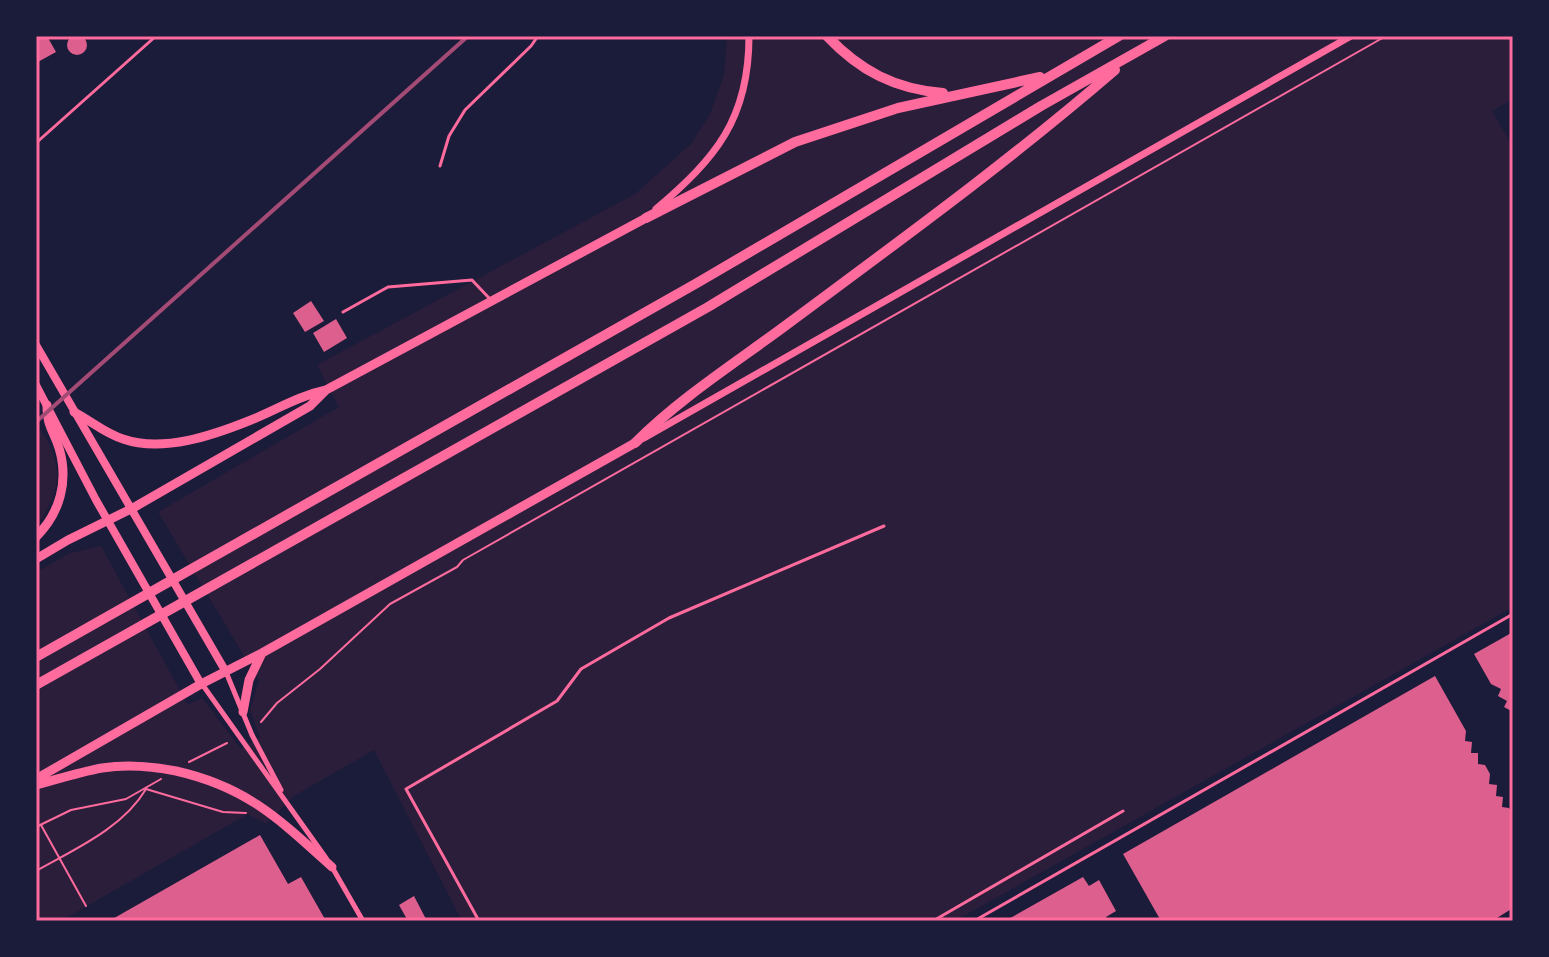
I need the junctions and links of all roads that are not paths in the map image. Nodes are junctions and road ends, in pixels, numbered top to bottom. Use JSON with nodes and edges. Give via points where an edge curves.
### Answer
{"nodes":[{"id":1,"x":156,"y":36,"type":"edge"},
{"id":2,"x":538,"y":36,"type":"edge"},
{"id":3,"x":749,"y":36,"type":"edge"},
{"id":4,"x":827,"y":36,"type":"edge"},
{"id":5,"x":1119,"y":36,"type":"edge"},
{"id":6,"x":1165,"y":36,"type":"edge"},
{"id":7,"x":1351,"y":36,"type":"edge"},
{"id":8,"x":1135,"y":53,"type":"junction"},
{"id":9,"x":1050,"y":75,"type":"junction"},
{"id":10,"x":953,"y":94,"type":"junction"},
{"id":11,"x":36,"y":143,"type":"edge"},
{"id":12,"x":440,"y":166,"type":"dead end"},
{"id":13,"x":646,"y":218,"type":"junction"},
{"id":14,"x":492,"y":300,"type":"junction"},
{"id":15,"x":343,"y":312,"type":"dead end"},
{"id":16,"x":36,"y":345,"type":"edge"},
{"id":17,"x":36,"y":385,"type":"edge"},
{"id":18,"x":326,"y":390,"type":"junction"},
{"id":19,"x":47,"y":405,"type":"joint"},
{"id":20,"x":74,"y":412,"type":"junction"},
{"id":21,"x":56,"y":430,"type":"junction"},
{"id":22,"x":635,"y":443,"type":"junction"},
{"id":23,"x":133,"y":508,"type":"junction"},
{"id":24,"x":108,"y":521,"type":"junction"},
{"id":25,"x":884,"y":526,"type":"dead end"},
{"id":26,"x":36,"y":537,"type":"edge"},
{"id":27,"x":36,"y":559,"type":"edge"},
{"id":28,"x":1513,"y":614,"type":"edge"},
{"id":29,"x":262,"y":653,"type":"junction"},
{"id":30,"x":36,"y":657,"type":"edge"},
{"id":31,"x":226,"y":672,"type":"junction"},
{"id":32,"x":201,"y":684,"type":"junction"},
{"id":33,"x":36,"y":685,"type":"edge"},
{"id":34,"x":243,"y":712,"type":"junction"},
{"id":35,"x":36,"y":782,"type":"edge"},
{"id":36,"x":291,"y":808,"type":"junction"},
{"id":37,"x":1123,"y":811,"type":"dead end"},
{"id":38,"x":332,"y":867,"type":"junction"},
{"id":39,"x":363,"y":921,"type":"edge"},
{"id":40,"x":479,"y":921,"type":"edge"},
{"id":41,"x":933,"y":921,"type":"edge"},
{"id":42,"x":974,"y":921,"type":"edge"}],
"edges":[{"from":1,"to":11,"type":"lane"},
{"from":2,"to":12,"type":"lane","via":[[465,110],[449,136]]},
{"from":3,"to":13,"type":"street","via":[[746,80],[730,127],[708,162]]},
{"from":4,"to":10,"type":"highway","via":[[885,80],[913,91]]},
{"from":5,"to":9,"type":"highway"},
{"from":6,"to":8,"type":"highway"},
{"from":7,"to":22,"type":"street"},
{"from":8,"to":22,"type":"highway","via":[[952,201],[664,414]]},
{"from":8,"to":33,"type":"highway","via":[[708,307]]},
{"from":9,"to":10,"type":"highway"},
{"from":9,"to":30,"type":"highway","via":[[697,283]]},
{"from":10,"to":13,"type":"highway","via":[[795,142]]},
{"from":13,"to":14,"type":"main road"},
{"from":14,"to":15,"type":"lane","via":[[472,280],[457,281],[388,287]]},
{"from":14,"to":18,"type":"main road"},
{"from":16,"to":20,"type":"main road"},
{"from":17,"to":19,"type":"main road"},
{"from":18,"to":20,"type":"main road","via":[[217,433],[159,443],[123,439]]},
{"from":18,"to":23,"type":"main road","via":[[310,406]]},
{"from":19,"to":21,"type":"main road","via":[[47,423]]},
{"from":20,"to":23,"type":"main road"},
{"from":21,"to":24,"type":"main road"},
{"from":21,"to":26,"type":"main road","via":[[62,494]]},
{"from":22,"to":29,"type":"main road"},
{"from":23,"to":24,"type":"main road"},
{"from":23,"to":31,"type":"main road"},
{"from":24,"to":27,"type":"main road"},
{"from":24,"to":32,"type":"main road"},
{"from":25,"to":40,"type":"lane","via":[[669,618],[581,669],[557,701],[406,789]]},
{"from":28,"to":42,"type":"lane"},
{"from":29,"to":31,"type":"main road"},
{"from":29,"to":34,"type":"main road","via":[[249,680]]},
{"from":31,"to":32,"type":"main road"},
{"from":31,"to":34,"type":"street"},
{"from":32,"to":35,"type":"main road"},
{"from":32,"to":36,"type":"street"},
{"from":34,"to":36,"type":"street"},
{"from":35,"to":38,"type":"main road","via":[[130,765],[216,781],[264,808]]},
{"from":36,"to":38,"type":"street"},
{"from":37,"to":41,"type":"lane"},
{"from":38,"to":39,"type":"street"}]}
